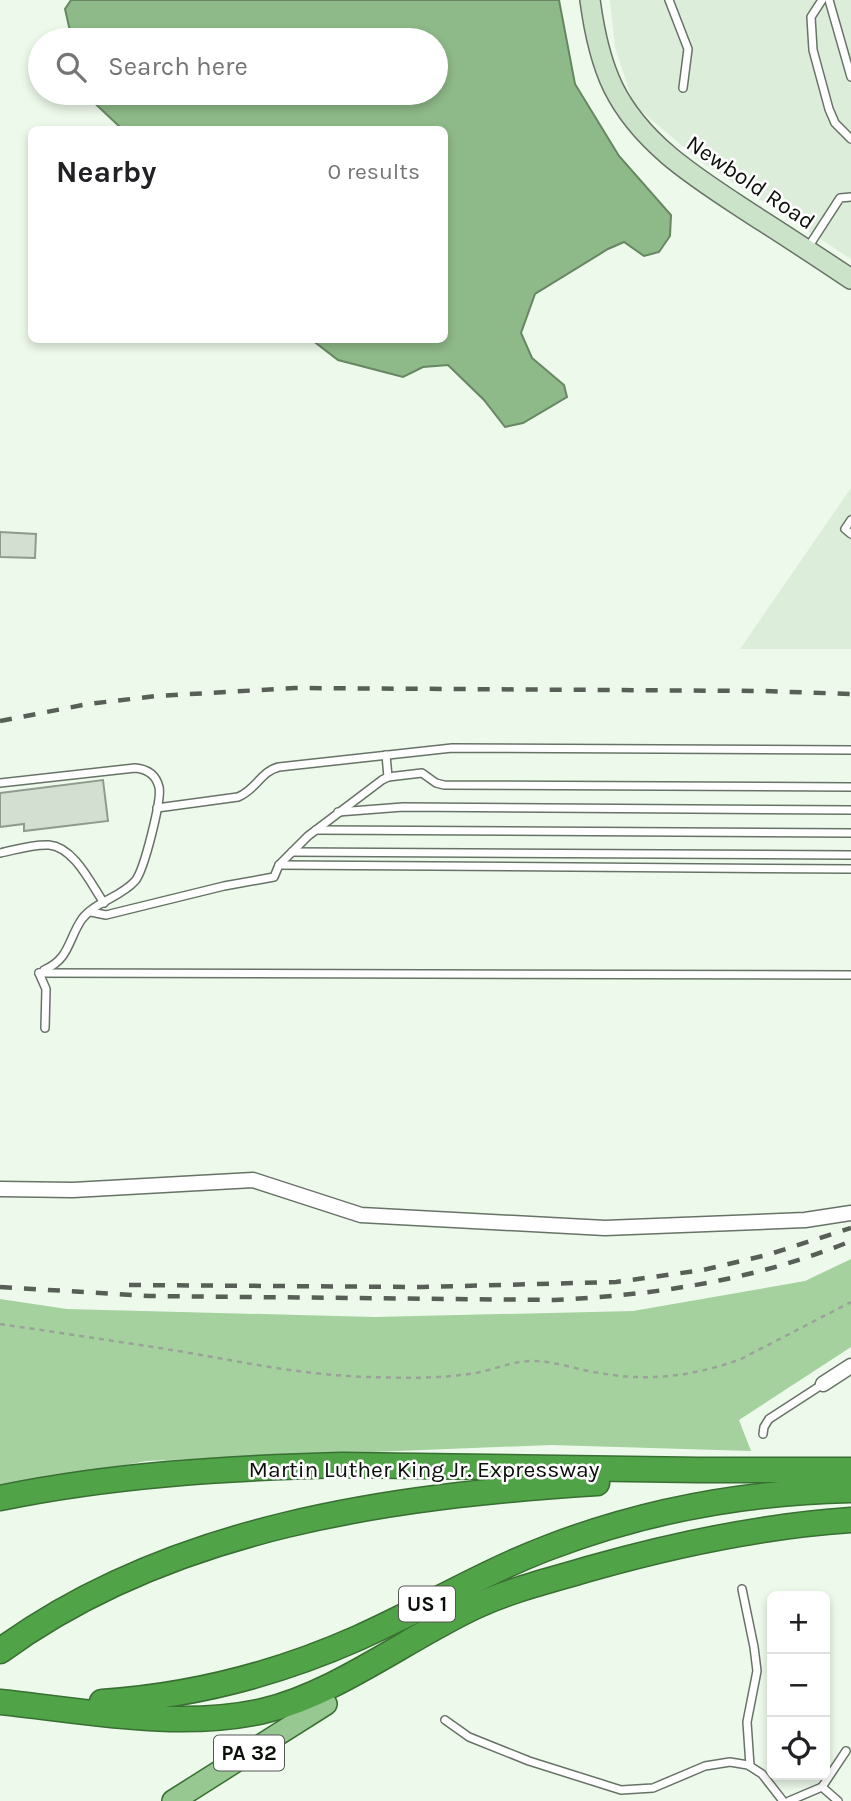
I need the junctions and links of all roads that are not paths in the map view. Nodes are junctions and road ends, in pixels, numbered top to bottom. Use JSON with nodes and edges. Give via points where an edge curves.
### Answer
{"nodes":[{"id":1,"x":590,"y":0,"type":"edge"},
{"id":2,"x":669,"y":0,"type":"edge"},
{"id":3,"x":822,"y":0,"type":"edge"},
{"id":4,"x":829,"y":0,"type":"edge"},
{"id":5,"x":851,"y":77,"type":"edge"},
{"id":6,"x":683,"y":88,"type":"dead end"},
{"id":7,"x":851,"y":139,"type":"edge"},
{"id":8,"x":851,"y":197,"type":"edge"},
{"id":9,"x":807,"y":250,"type":"junction"},
{"id":10,"x":851,"y":279,"type":"edge"},
{"id":11,"x":851,"y":520,"type":"edge"},
{"id":12,"x":851,"y":534,"type":"edge"},
{"id":13,"x":851,"y":750,"type":"edge"},
{"id":14,"x":386,"y":755,"type":"junction"},
{"id":15,"x":388,"y":777,"type":"junction"},
{"id":16,"x":0,"y":783,"type":"edge"},
{"id":17,"x":851,"y":787,"type":"edge"},
{"id":18,"x":157,"y":808,"type":"junction"},
{"id":19,"x":851,"y":810,"type":"edge"},
{"id":20,"x":337,"y":812,"type":"junction"},
{"id":21,"x":315,"y":830,"type":"junction"},
{"id":22,"x":851,"y":833,"type":"edge"},
{"id":23,"x":292,"y":852,"type":"junction"},
{"id":24,"x":0,"y":853,"type":"edge"},
{"id":25,"x":851,"y":855,"type":"edge"},
{"id":26,"x":279,"y":865,"type":"junction"},
{"id":27,"x":851,"y":869,"type":"edge"},
{"id":28,"x":104,"y":903,"type":"junction"},
{"id":29,"x":91,"y":912,"type":"junction"},
{"id":30,"x":39,"y":972,"type":"junction"},
{"id":31,"x":851,"y":975,"type":"edge"},
{"id":32,"x":45,"y":1028,"type":"dead end"},
{"id":33,"x":0,"y":1189,"type":"edge"},
{"id":34,"x":851,"y":1213,"type":"edge"},
{"id":35,"x":851,"y":1366,"type":"edge"},
{"id":36,"x":823,"y":1384,"type":"joint"},
{"id":37,"x":763,"y":1434,"type":"dead end"},
{"id":38,"x":851,"y":1456,"type":"edge"},
{"id":39,"x":341,"y":1465,"type":"junction"},
{"id":40,"x":851,"y":1469,"type":"edge"},
{"id":41,"x":699,"y":1470,"type":"junction"},
{"id":42,"x":851,"y":1490,"type":"edge"},
{"id":43,"x":0,"y":1498,"type":"edge"},
{"id":44,"x":851,"y":1520,"type":"edge"},
{"id":45,"x":592,"y":1568,"type":"junction"},
{"id":46,"x":742,"y":1589,"type":"dead end"},
{"id":47,"x":0,"y":1651,"type":"edge"},
{"id":48,"x":0,"y":1702,"type":"edge"},
{"id":49,"x":326,"y":1704,"type":"joint"},
{"id":50,"x":445,"y":1720,"type":"dead end"},
{"id":51,"x":846,"y":1751,"type":"dead end"},
{"id":52,"x":750,"y":1766,"type":"junction"},
{"id":53,"x":822,"y":1787,"type":"junction"},
{"id":54,"x":173,"y":1801,"type":"edge"},
{"id":55,"x":783,"y":1801,"type":"edge"},
{"id":56,"x":789,"y":1801,"type":"edge"},
{"id":57,"x":838,"y":1801,"type":"edge"}],
"edges":[{"from":1,"to":9,"type":"main road","name":"Newbold Road","via":[[608,75],[640,129],[692,176]]},
{"from":2,"to":6,"type":"lane","via":[[688,48]]},
{"from":3,"to":7,"type":"lane","via":[[811,17],[813,50],[829,109]]},
{"from":4,"to":5,"type":"lane"},
{"from":8,"to":9,"type":"lane","via":[[840,198]]},
{"from":9,"to":10,"type":"main road","name":"Newbold Road"},
{"from":11,"to":12,"type":"lane","via":[[845,529]]},
{"from":13,"to":14,"type":"lane","via":[[476,748]]},
{"from":14,"to":15,"type":"lane"},
{"from":14,"to":18,"type":"lane","via":[[274,768],[239,797]]},
{"from":15,"to":17,"type":"lane","via":[[422,773],[444,785]]},
{"from":15,"to":20,"type":"lane"},
{"from":16,"to":18,"type":"lane","via":[[139,768],[159,784]]},
{"from":18,"to":28,"type":"lane","via":[[139,875]]},
{"from":19,"to":20,"type":"lane","via":[[403,807]]},
{"from":20,"to":21,"type":"lane"},
{"from":21,"to":22,"type":"lane"},
{"from":21,"to":23,"type":"lane"},
{"from":23,"to":25,"type":"lane"},
{"from":23,"to":26,"type":"lane"},
{"from":24,"to":28,"type":"lane","via":[[59,847],[79,866]]},
{"from":26,"to":27,"type":"lane"},
{"from":26,"to":29,"type":"lane","via":[[274,877],[106,915]]},
{"from":28,"to":29,"type":"lane"},
{"from":29,"to":30,"type":"lane","via":[[64,956]]},
{"from":30,"to":31,"type":"lane"},
{"from":30,"to":32,"type":"lane","via":[[46,984]]},
{"from":33,"to":34,"type":"street","via":[[253,1181],[361,1215],[605,1228],[806,1220]]},
{"from":35,"to":36,"type":"street"},
{"from":36,"to":37,"type":"lane","via":[[769,1419]]},
{"from":38,"to":39,"type":"highway","via":[[592,1454]]},
{"from":39,"to":41,"type":"highway","name":"Martin Luther King Jr. Expressway"},
{"from":39,"to":43,"type":"highway","name":"Martin Luther King Jr. Expressway","via":[[158,1474]]},
{"from":40,"to":41,"type":"highway","name":"Martin Luther King Jr. Expressway"},
{"from":41,"to":47,"type":"highway","via":[[464,1494],[364,1509],[267,1531],[113,1584],[47,1619]]},
{"from":42,"to":48,"type":"highway","number":"US 1","via":[[746,1497],[615,1525],[519,1559],[323,1653],[239,1680],[123,1700]]},
{"from":44,"to":45,"type":"highway","via":[[698,1541]]},
{"from":45,"to":48,"type":"highway","via":[[512,1590],[311,1695],[264,1711],[171,1719]]},
{"from":45,"to":49,"type":"highway","via":[[449,1632]]},
{"from":46,"to":52,"type":"lane","via":[[757,1671],[747,1722]]},
{"from":49,"to":54,"type":"main road","number":"PA 32"},
{"from":50,"to":52,"type":"lane","via":[[469,1737],[529,1761],[621,1790],[653,1788],[705,1766],[730,1762]]},
{"from":51,"to":53,"type":"lane"},
{"from":52,"to":55,"type":"lane"},
{"from":53,"to":56,"type":"lane"},
{"from":53,"to":57,"type":"lane"}]}
